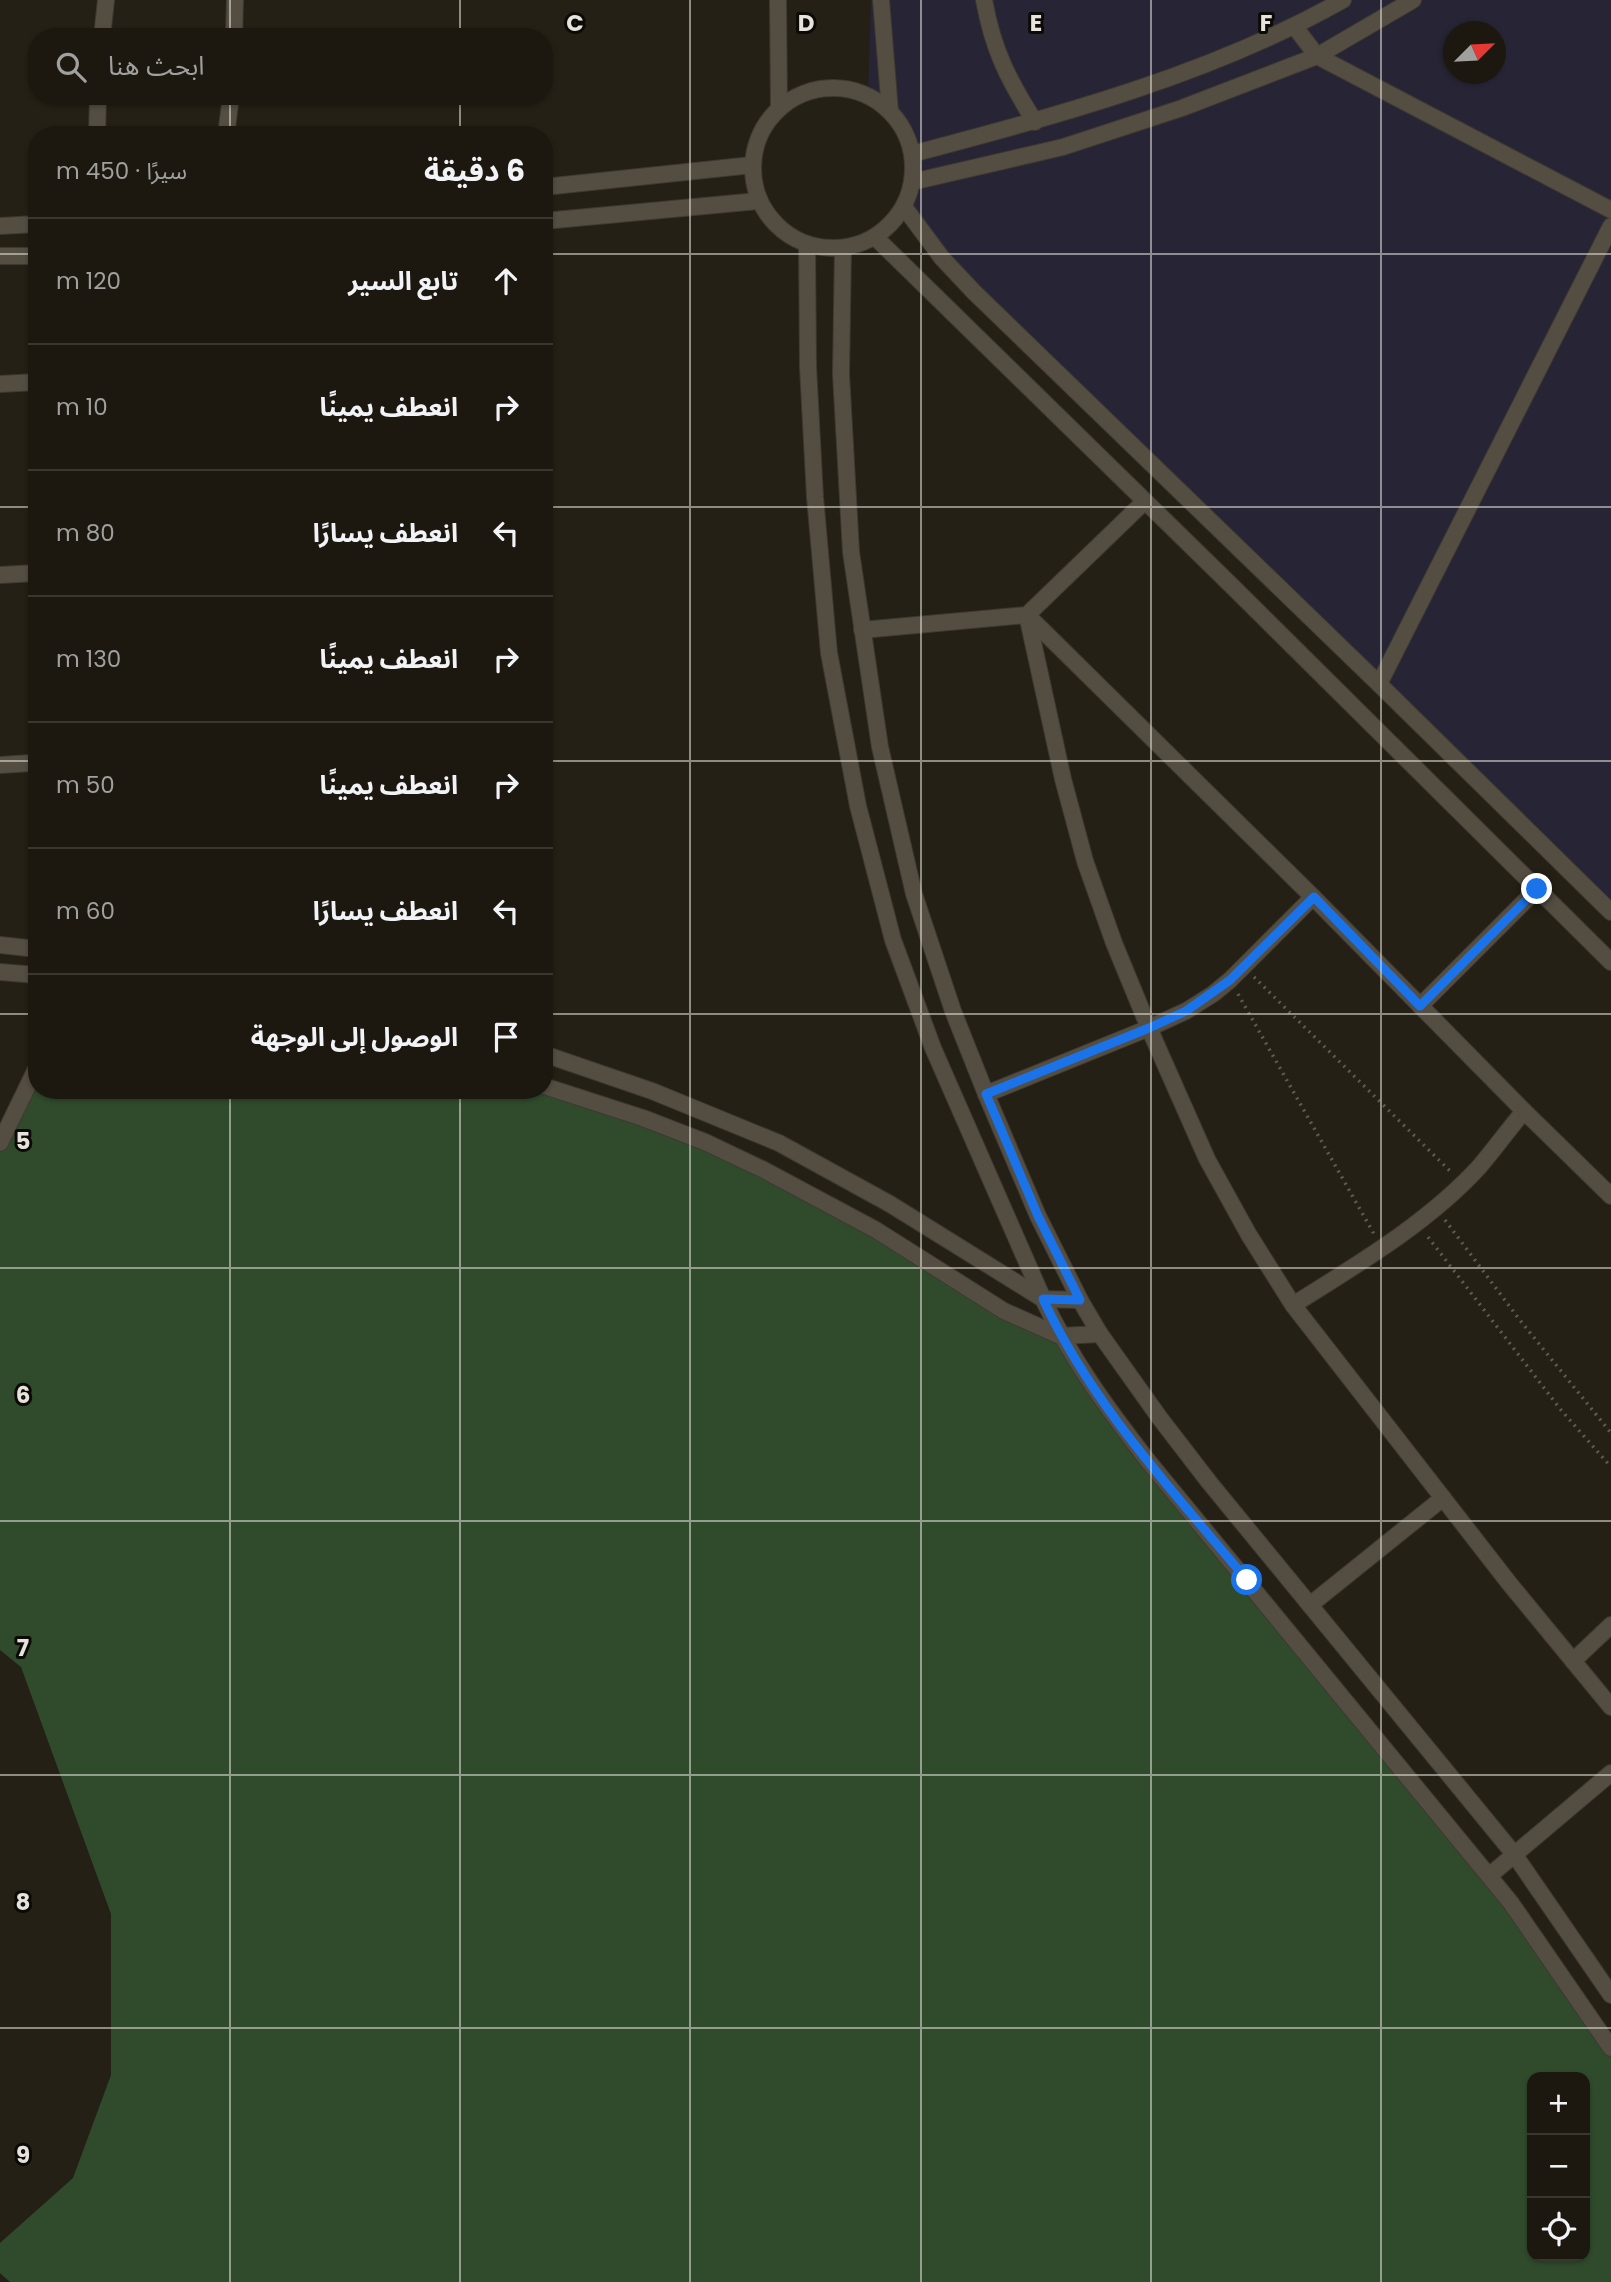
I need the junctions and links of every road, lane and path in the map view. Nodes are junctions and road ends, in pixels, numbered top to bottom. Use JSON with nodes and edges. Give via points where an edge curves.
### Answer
{"nodes":[{"id":1,"x":106,"y":0,"type":"edge"},
{"id":2,"x":235,"y":0,"type":"edge"},
{"id":3,"x":778,"y":0,"type":"edge"},
{"id":4,"x":881,"y":0,"type":"edge"},
{"id":5,"x":984,"y":0,"type":"edge"},
{"id":6,"x":1343,"y":0,"type":"edge"},
{"id":7,"x":1413,"y":0,"type":"edge"},
{"id":8,"x":1295,"y":27,"type":"junction"},
{"id":9,"x":103,"y":28,"type":"edge"},
{"id":10,"x":234,"y":28,"type":"edge"},
{"id":11,"x":1317,"y":56,"type":"junction"},
{"id":12,"x":98,"y":105,"type":"edge"},
{"id":13,"x":230,"y":105,"type":"edge"},
{"id":14,"x":779,"y":107,"type":"junction"},
{"id":15,"x":890,"y":111,"type":"junction"},
{"id":16,"x":1035,"y":122,"type":"junction"},
{"id":17,"x":97,"y":126,"type":"edge"},
{"id":18,"x":227,"y":126,"type":"edge"},
{"id":19,"x":912,"y":154,"type":"junction"},
{"id":20,"x":752,"y":165,"type":"junction"},
{"id":21,"x":912,"y":182,"type":"junction"},
{"id":22,"x":553,"y":186,"type":"edge"},
{"id":23,"x":758,"y":201,"type":"junction"},
{"id":24,"x":904,"y":206,"type":"junction"},
{"id":25,"x":1611,"y":209,"type":"edge"},
{"id":26,"x":553,"y":220,"type":"edge"},
{"id":27,"x":28,"y":224,"type":"edge"},
{"id":28,"x":0,"y":226,"type":"edge"},
{"id":29,"x":1611,"y":226,"type":"edge"},
{"id":30,"x":875,"y":237,"type":"junction"},
{"id":31,"x":807,"y":244,"type":"junction"},
{"id":32,"x":843,"y":248,"type":"junction"},
{"id":33,"x":0,"y":256,"type":"edge"},
{"id":34,"x":28,"y":256,"type":"edge"},
{"id":35,"x":28,"y":382,"type":"edge"},
{"id":36,"x":0,"y":384,"type":"edge"},
{"id":37,"x":1145,"y":501,"type":"junction"},
{"id":38,"x":28,"y":573,"type":"edge"},
{"id":39,"x":0,"y":575,"type":"edge"},
{"id":40,"x":1027,"y":615,"type":"junction"},
{"id":41,"x":862,"y":630,"type":"junction"},
{"id":42,"x":1379,"y":684,"type":"junction"},
{"id":43,"x":28,"y":763,"type":"edge"},
{"id":44,"x":0,"y":765,"type":"edge"},
{"id":45,"x":1537,"y":889,"type":"junction"},
{"id":46,"x":1314,"y":897,"type":"junction"},
{"id":47,"x":1611,"y":912,"type":"edge"},
{"id":48,"x":0,"y":945,"type":"edge"},
{"id":49,"x":28,"y":947,"type":"edge"},
{"id":50,"x":1611,"y":962,"type":"edge"},
{"id":51,"x":1244,"y":967,"type":"junction"},
{"id":52,"x":0,"y":972,"type":"edge"},
{"id":53,"x":28,"y":974,"type":"edge"},
{"id":54,"x":1230,"y":980,"type":"junction"},
{"id":55,"x":1420,"y":1006,"type":"junction"},
{"id":56,"x":1149,"y":1028,"type":"junction"},
{"id":57,"x":553,"y":1057,"type":"edge"},
{"id":58,"x":28,"y":1085,"type":"edge"},
{"id":59,"x":553,"y":1089,"type":"edge"},
{"id":60,"x":986,"y":1094,"type":"junction"},
{"id":61,"x":1524,"y":1111,"type":"junction"},
{"id":62,"x":0,"y":1143,"type":"edge"},
{"id":63,"x":1461,"y":1183,"type":"junction"},
{"id":64,"x":1611,"y":1196,"type":"edge"},
{"id":65,"x":1435,"y":1207,"type":"junction"},
{"id":66,"x":1416,"y":1222,"type":"junction"},
{"id":67,"x":1381,"y":1248,"type":"junction"},
{"id":68,"x":1043,"y":1299,"type":"junction"},
{"id":69,"x":1080,"y":1300,"type":"junction"},
{"id":70,"x":1293,"y":1305,"type":"junction"},
{"id":71,"x":1100,"y":1334,"type":"junction"},
{"id":72,"x":1060,"y":1336,"type":"junction"},
{"id":73,"x":1611,"y":1433,"type":"edge"},
{"id":74,"x":1611,"y":1467,"type":"edge"},
{"id":75,"x":1443,"y":1497,"type":"junction"},
{"id":76,"x":1310,"y":1605,"type":"junction"},
{"id":77,"x":1611,"y":1625,"type":"edge"},
{"id":78,"x":1573,"y":1661,"type":"junction"},
{"id":79,"x":1611,"y":1707,"type":"edge"},
{"id":80,"x":1611,"y":1773,"type":"edge"},
{"id":81,"x":1514,"y":1854,"type":"junction"},
{"id":82,"x":1489,"y":1876,"type":"junction"},
{"id":83,"x":1611,"y":1996,"type":"edge"},
{"id":84,"x":1611,"y":2048,"type":"edge"}],
"edges":[{"from":1,"to":9,"type":"street"},
{"from":2,"to":10,"type":"street"},
{"from":3,"to":14,"type":"street"},
{"from":4,"to":15,"type":"street"},
{"from":5,"to":16,"type":"street","via":[[1002,67]]},
{"from":6,"to":8,"type":"street"},
{"from":7,"to":11,"type":"street"},
{"from":8,"to":11,"type":"street"},
{"from":8,"to":16,"type":"street","via":[[1163,80]]},
{"from":11,"to":21,"type":"street","via":[[1063,147]]},
{"from":11,"to":25,"type":"street"},
{"from":12,"to":17,"type":"street"},
{"from":13,"to":18,"type":"street"},
{"from":14,"to":15,"type":"street","via":[[812,90],[841,88],[868,95]]},
{"from":14,"to":20,"type":"street","via":[[765,125]]},
{"from":15,"to":19,"type":"street","via":[[905,131]]},
{"from":16,"to":19,"type":"street"},
{"from":19,"to":21,"type":"street"},
{"from":20,"to":22,"type":"street"},
{"from":20,"to":23,"type":"street"},
{"from":21,"to":24,"type":"street"},
{"from":23,"to":26,"type":"street"},
{"from":23,"to":31,"type":"street","via":[[786,233]]},
{"from":24,"to":30,"type":"street"},
{"from":24,"to":42,"type":"street","via":[[974,292]]},
{"from":27,"to":28,"type":"street"},
{"from":29,"to":42,"type":"street"},
{"from":30,"to":32,"type":"street"},
{"from":30,"to":37,"type":"street"},
{"from":31,"to":32,"type":"street"},
{"from":31,"to":68,"type":"street","via":[[808,367],[829,653],[858,806],[893,940],[933,1048]]},
{"from":32,"to":41,"type":"street","via":[[845,467]]},
{"from":33,"to":34,"type":"street"},
{"from":35,"to":36,"type":"street"},
{"from":37,"to":40,"type":"street"},
{"from":37,"to":45,"type":"street"},
{"from":38,"to":39,"type":"street"},
{"from":40,"to":41,"type":"street"},
{"from":40,"to":46,"type":"street"},
{"from":40,"to":56,"type":"street","via":[[1085,861]]},
{"from":41,"to":60,"type":"street","via":[[880,747],[914,894]]},
{"from":42,"to":47,"type":"street"},
{"from":43,"to":44,"type":"street"},
{"from":45,"to":50,"type":"street"},
{"from":45,"to":55,"type":"street"},
{"from":46,"to":51,"type":"street"},
{"from":46,"to":55,"type":"street"},
{"from":48,"to":49,"type":"street"},
{"from":51,"to":54,"type":"street"},
{"from":51,"to":63,"type":"path"},
{"from":52,"to":53,"type":"street"},
{"from":54,"to":56,"type":"street","via":[[1186,1011]]},
{"from":54,"to":67,"type":"path"},
{"from":55,"to":61,"type":"street"},
{"from":56,"to":60,"type":"street"},
{"from":56,"to":70,"type":"street","via":[[1207,1158]]},
{"from":57,"to":68,"type":"street","via":[[779,1143],[890,1204]]},
{"from":58,"to":62,"type":"street"},
{"from":59,"to":72,"type":"street","via":[[643,1118],[764,1170],[876,1230],[1004,1311]]},
{"from":60,"to":69,"type":"street"},
{"from":61,"to":63,"type":"street"},
{"from":61,"to":64,"type":"street"},
{"from":63,"to":65,"type":"street"},
{"from":65,"to":66,"type":"street"},
{"from":65,"to":73,"type":"path"},
{"from":66,"to":67,"type":"street"},
{"from":66,"to":74,"type":"path","via":[[1561,1410]]},
{"from":67,"to":70,"type":"street"},
{"from":68,"to":69,"type":"street"},
{"from":68,"to":72,"type":"street"},
{"from":69,"to":71,"type":"street"},
{"from":70,"to":75,"type":"street"},
{"from":71,"to":72,"type":"street"},
{"from":71,"to":76,"type":"street","via":[[1192,1461]]},
{"from":72,"to":82,"type":"street","via":[[1097,1396],[1147,1461]]},
{"from":75,"to":76,"type":"street"},
{"from":75,"to":78,"type":"street"},
{"from":76,"to":81,"type":"street"},
{"from":77,"to":78,"type":"street"},
{"from":78,"to":79,"type":"street"},
{"from":80,"to":81,"type":"street"},
{"from":81,"to":82,"type":"street"},
{"from":81,"to":83,"type":"street"},
{"from":82,"to":84,"type":"street"}]}
